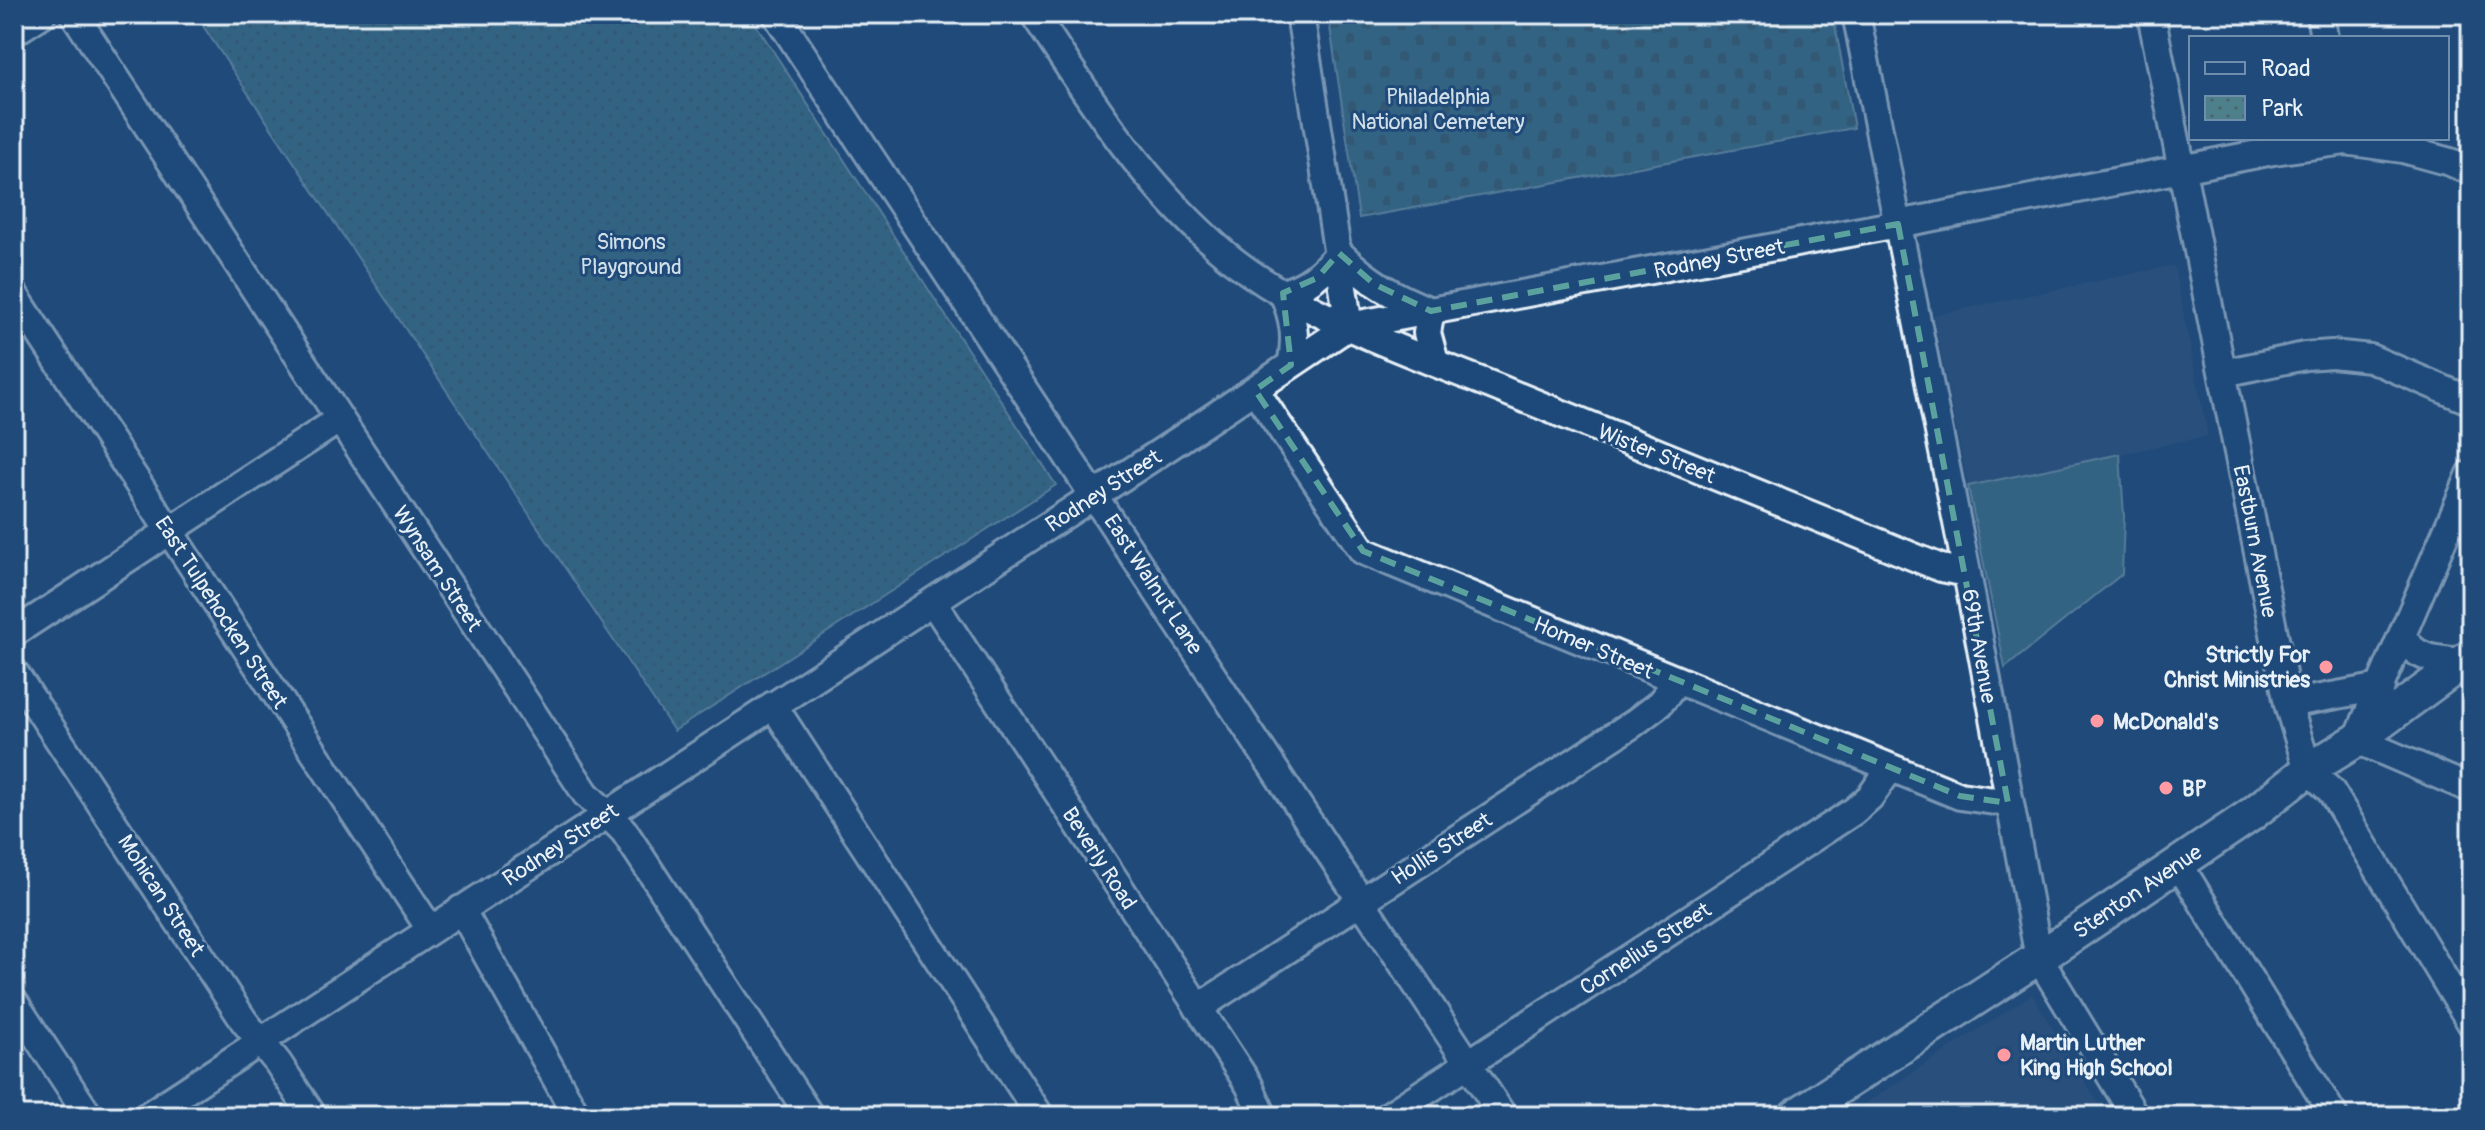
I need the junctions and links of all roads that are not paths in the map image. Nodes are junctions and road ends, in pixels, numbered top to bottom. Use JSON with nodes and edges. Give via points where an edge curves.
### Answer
{"nodes":[{"id":1,"x":42,"y":14,"type":"edge"},
{"id":2,"x":74,"y":14,"type":"edge"},
{"id":3,"x":776,"y":14,"type":"edge"},
{"id":4,"x":1034,"y":14,"type":"edge"},
{"id":5,"x":1300,"y":14,"type":"edge"},
{"id":6,"x":1856,"y":14,"type":"edge"},
{"id":7,"x":2151,"y":14,"type":"edge"},
{"id":8,"x":2320,"y":14,"type":"edge"},
{"id":9,"x":14,"y":32,"type":"edge"},
{"id":10,"x":2324,"y":36,"type":"edge"},
{"id":11,"x":2345,"y":140,"type":"edge"},
{"id":12,"x":2180,"y":167,"type":"junction"},
{"id":13,"x":2471,"y":171,"type":"edge"},
{"id":14,"x":1898,"y":224,"type":"junction"},
{"id":15,"x":1339,"y":253,"type":"junction"},
{"id":16,"x":1283,"y":293,"type":"junction"},
{"id":17,"x":14,"y":294,"type":"edge"},
{"id":18,"x":1431,"y":311,"type":"junction"},
{"id":19,"x":1349,"y":326,"type":"junction"},
{"id":20,"x":1435,"y":362,"type":"junction"},
{"id":21,"x":1291,"y":365,"type":"junction"},
{"id":22,"x":2223,"y":373,"type":"junction"},
{"id":23,"x":1255,"y":390,"type":"junction"},
{"id":24,"x":2471,"y":401,"type":"edge"},
{"id":25,"x":340,"y":419,"type":"junction"},
{"id":26,"x":2471,"y":474,"type":"edge"},
{"id":27,"x":1094,"y":495,"type":"junction"},
{"id":28,"x":169,"y":531,"type":"junction"},
{"id":29,"x":1967,"y":573,"type":"junction"},
{"id":30,"x":933,"y":602,"type":"junction"},
{"id":31,"x":14,"y":633,"type":"edge"},
{"id":32,"x":2403,"y":637,"type":"junction"},
{"id":33,"x":2467,"y":659,"type":"edge"},
{"id":34,"x":14,"y":672,"type":"edge"},
{"id":35,"x":1677,"y":682,"type":"junction"},
{"id":36,"x":2381,"y":687,"type":"junction"},
{"id":37,"x":2288,"y":704,"type":"junction"},
{"id":38,"x":773,"y":705,"type":"junction"},
{"id":39,"x":2357,"y":740,"type":"junction"},
{"id":40,"x":1890,"y":769,"type":"junction"},
{"id":41,"x":2308,"y":770,"type":"junction"},
{"id":42,"x":2471,"y":789,"type":"edge"},
{"id":43,"x":2008,"y":803,"type":"junction"},
{"id":44,"x":607,"y":814,"type":"junction"},
{"id":45,"x":2178,"y":863,"type":"junction"},
{"id":46,"x":1362,"y":900,"type":"junction"},
{"id":47,"x":461,"y":909,"type":"junction"},
{"id":48,"x":430,"y":929,"type":"junction"},
{"id":49,"x":2039,"y":958,"type":"junction"},
{"id":50,"x":14,"y":1002,"type":"edge"},
{"id":51,"x":1198,"y":1008,"type":"junction"},
{"id":52,"x":2471,"y":1023,"type":"edge"},
{"id":53,"x":260,"y":1041,"type":"junction"},
{"id":54,"x":1469,"y":1063,"type":"junction"},
{"id":55,"x":89,"y":1116,"type":"edge"},
{"id":56,"x":147,"y":1116,"type":"edge"},
{"id":57,"x":313,"y":1116,"type":"edge"},
{"id":58,"x":577,"y":1116,"type":"edge"},
{"id":59,"x":810,"y":1116,"type":"edge"},
{"id":60,"x":1040,"y":1116,"type":"edge"},
{"id":61,"x":1263,"y":1116,"type":"edge"},
{"id":62,"x":1388,"y":1116,"type":"edge"},
{"id":63,"x":1503,"y":1116,"type":"edge"},
{"id":64,"x":1795,"y":1116,"type":"edge"},
{"id":65,"x":2135,"y":1116,"type":"edge"},
{"id":66,"x":2334,"y":1116,"type":"edge"}],
"edges":[{"from":1,"to":9,"type":"street"},
{"from":2,"to":25,"type":"street","name":"Wynsam Street"},
{"from":3,"to":27,"type":"street","name":"East Walnut Lane"},
{"from":4,"to":16,"type":"street","name":"Wister Street","via":[[1111,130],[1159,191],[1218,248]]},
{"from":5,"to":15,"type":"street"},
{"from":6,"to":14,"type":"street","name":"69th Avenue"},
{"from":7,"to":12,"type":"street","name":"Eastburn Avenue"},
{"from":8,"to":10,"type":"street"},
{"from":11,"to":12,"type":"street","name":"Rodney Street"},
{"from":11,"to":13,"type":"street","name":"Rodney Street","via":[[2403,149]]},
{"from":12,"to":14,"type":"street","name":"Rodney Street"},
{"from":12,"to":22,"type":"street","name":"Eastburn Avenue"},
{"from":14,"to":18,"type":"street","name":"Rodney Street"},
{"from":14,"to":29,"type":"street","name":"69th Avenue"},
{"from":15,"to":16,"type":"street","via":[[1317,278]]},
{"from":15,"to":18,"type":"street","via":[[1374,284]]},
{"from":15,"to":19,"type":"street"},
{"from":16,"to":19,"type":"street","name":"Wister Street"},
{"from":16,"to":21,"type":"street","via":[[1296,335]]},
{"from":17,"to":28,"type":"street","name":"East Tulpehocken Street"},
{"from":18,"to":19,"type":"street","name":"Rodney Street"},
{"from":18,"to":20,"type":"street","via":[[1427,333]]},
{"from":19,"to":20,"type":"street","name":"Wister Street"},
{"from":19,"to":21,"type":"street","name":"Rodney Street"},
{"from":20,"to":29,"type":"street","name":"Wister Street","via":[[1944,569]]},
{"from":21,"to":23,"type":"street","name":"Rodney Street"},
{"from":22,"to":24,"type":"street","via":[[2305,356],[2370,358]]},
{"from":22,"to":37,"type":"street","name":"Eastburn Avenue"},
{"from":23,"to":27,"type":"street","name":"Rodney Street"},
{"from":23,"to":35,"type":"street","name":"Homer Street","via":[[1363,551]]},
{"from":25,"to":28,"type":"street"},
{"from":25,"to":44,"type":"street","name":"Wynsam Street","via":[[586,794]]},
{"from":26,"to":32,"type":"street"},
{"from":27,"to":30,"type":"street","name":"Rodney Street"},
{"from":27,"to":46,"type":"street","name":"East Walnut Lane"},
{"from":28,"to":31,"type":"street"},
{"from":28,"to":48,"type":"street","name":"East Tulpehocken Street"},
{"from":29,"to":43,"type":"street","name":"69th Avenue"},
{"from":30,"to":38,"type":"street","name":"Rodney Street"},
{"from":30,"to":51,"type":"street","name":"Beverly Road"},
{"from":32,"to":33,"type":"street","via":[[2411,650],[2429,658]]},
{"from":32,"to":36,"type":"street"},
{"from":33,"to":39,"type":"main road","name":"Stenton Avenue"},
{"from":34,"to":53,"type":"street","name":"Mohican Street"},
{"from":35,"to":40,"type":"street","name":"Homer Street"},
{"from":35,"to":46,"type":"street","name":"Hollis Street","via":[[1634,723]]},
{"from":36,"to":37,"type":"street"},
{"from":36,"to":39,"type":"street"},
{"from":37,"to":41,"type":"street","name":"Eastburn Avenue"},
{"from":38,"to":44,"type":"street","name":"Rodney Street"},
{"from":38,"to":60,"type":"street"},
{"from":39,"to":41,"type":"main road","name":"Stenton Avenue"},
{"from":39,"to":42,"type":"street"},
{"from":40,"to":43,"type":"street","name":"Homer Street","via":[[1960,796]]},
{"from":40,"to":54,"type":"street","name":"Cornelius Street","via":[[1854,811]]},
{"from":41,"to":45,"type":"main road","name":"Stenton Avenue"},
{"from":41,"to":52,"type":"street","name":"Eastburn Avenue","via":[[2331,791]]},
{"from":43,"to":49,"type":"street","name":"69th Avenue"},
{"from":44,"to":47,"type":"street","name":"Rodney Street"},
{"from":44,"to":59,"type":"street","name":"Wynsam Street","via":[[624,831]]},
{"from":45,"to":49,"type":"main road","name":"Stenton Avenue"},
{"from":45,"to":66,"type":"street"},
{"from":46,"to":51,"type":"street","name":"Hollis Street"},
{"from":46,"to":54,"type":"street","name":"East Walnut Lane"},
{"from":47,"to":48,"type":"street","name":"Rodney Street"},
{"from":47,"to":58,"type":"street"},
{"from":48,"to":53,"type":"street","name":"Rodney Street"},
{"from":49,"to":64,"type":"main road","name":"Stenton Avenue"},
{"from":49,"to":65,"type":"street","name":"69th Avenue"},
{"from":50,"to":55,"type":"street"},
{"from":51,"to":61,"type":"street","name":"Beverly Road"},
{"from":53,"to":56,"type":"street","name":"Rodney Street"},
{"from":53,"to":57,"type":"street","name":"Mohican Street"},
{"from":54,"to":62,"type":"street","name":"Cornelius Street"},
{"from":54,"to":63,"type":"street","name":"East Walnut Lane"}]}
